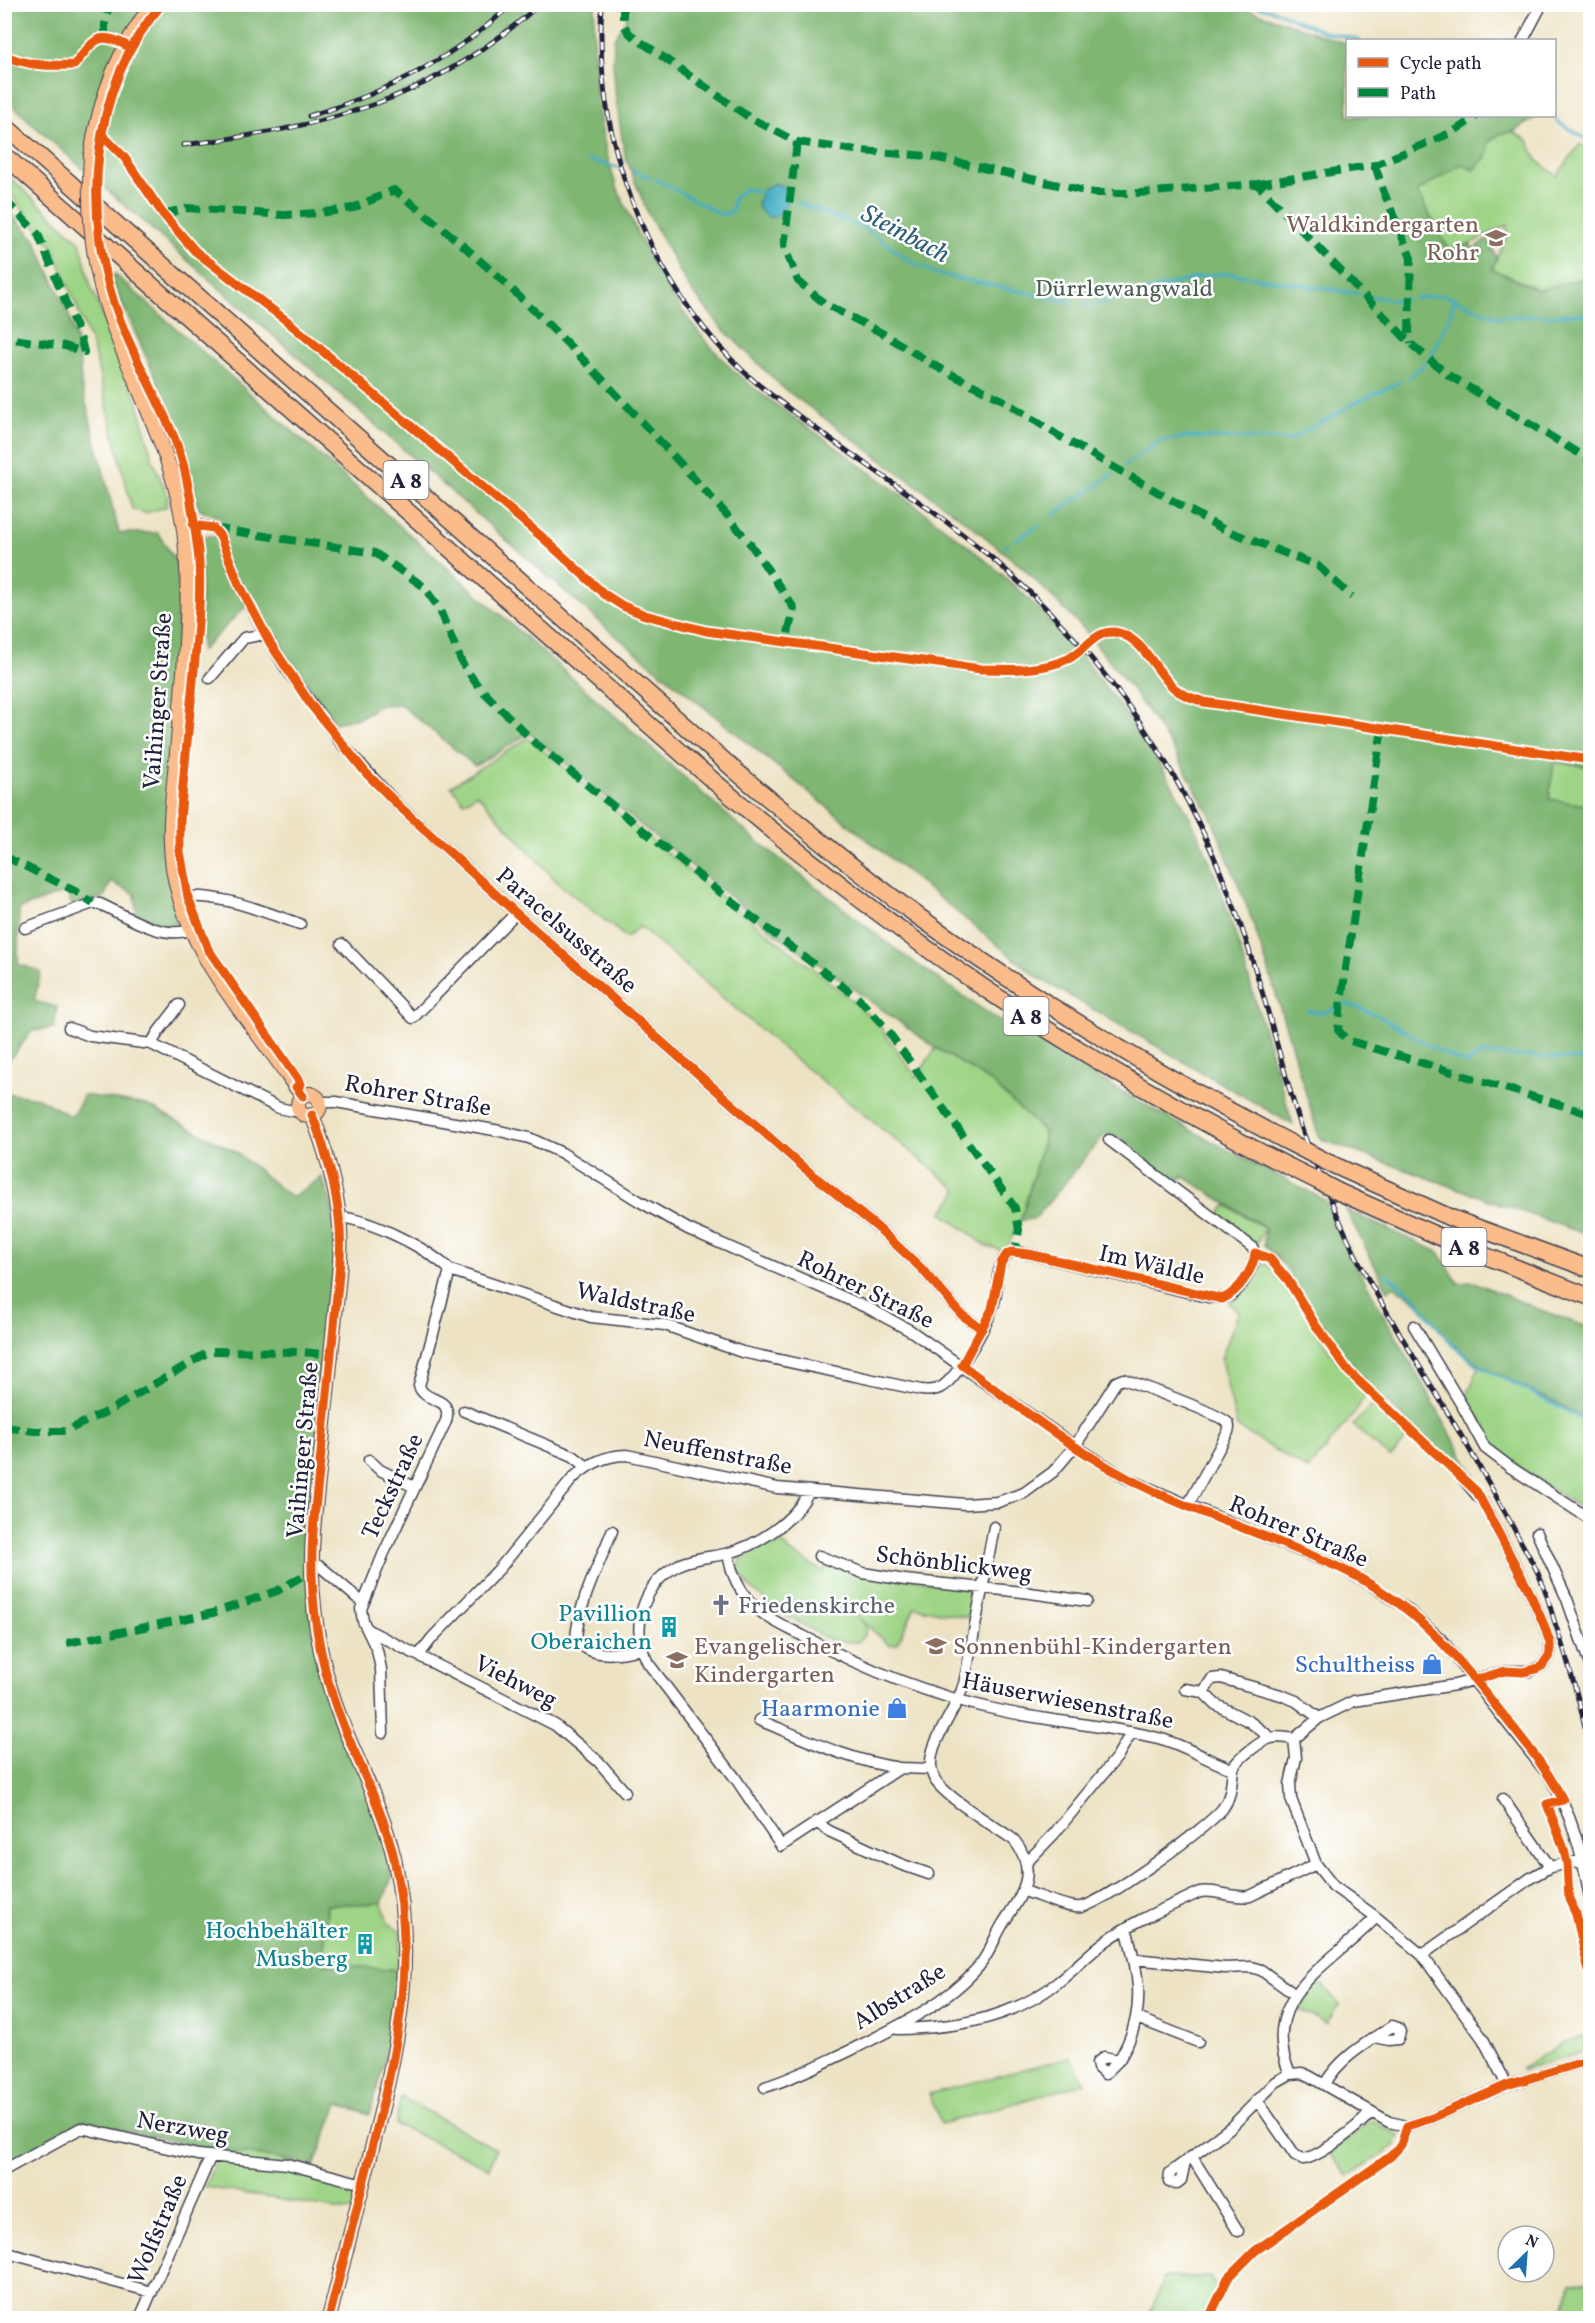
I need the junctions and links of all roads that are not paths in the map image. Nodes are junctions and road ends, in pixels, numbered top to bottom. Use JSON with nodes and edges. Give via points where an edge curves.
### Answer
{"nodes":[{"id":1,"x":153,"y":4,"type":"edge"},
{"id":2,"x":1542,"y":4,"type":"edge"},
{"id":3,"x":1524,"y":39,"type":"edge"},
{"id":4,"x":4,"y":125,"type":"edge"},
{"id":5,"x":4,"y":155,"type":"edge"},
{"id":6,"x":183,"y":526,"type":"junction"},
{"id":7,"x":265,"y":634,"type":"junction"},
{"id":8,"x":210,"y":678,"type":"dead end"},
{"id":9,"x":180,"y":898,"type":"junction"},
{"id":10,"x":516,"y":913,"type":"junction"},
{"id":11,"x":300,"y":924,"type":"dead end"},
{"id":12,"x":26,"y":928,"type":"dead end"},
{"id":13,"x":191,"y":930,"type":"junction"},
{"id":14,"x":342,"y":944,"type":"dead end"},
{"id":15,"x":179,"y":1005,"type":"dead end"},
{"id":16,"x":69,"y":1028,"type":"dead end"},
{"id":17,"x":151,"y":1044,"type":"junction"},
{"id":18,"x":319,"y":1102,"type":"junction"},
{"id":19,"x":301,"y":1103,"type":"junction"},
{"id":20,"x":312,"y":1115,"type":"junction"},
{"id":21,"x":1109,"y":1140,"type":"dead end"},
{"id":22,"x":339,"y":1217,"type":"junction"},
{"id":23,"x":1015,"y":1252,"type":"joint"},
{"id":24,"x":1590,"y":1269,"type":"edge"},
{"id":25,"x":450,"y":1270,"type":"junction"},
{"id":26,"x":1590,"y":1297,"type":"edge"},
{"id":27,"x":1414,"y":1326,"type":"dead end"},
{"id":28,"x":982,"y":1329,"type":"junction"},
{"id":29,"x":962,"y":1365,"type":"junction"},
{"id":30,"x":464,"y":1411,"type":"dead end"},
{"id":31,"x":1075,"y":1446,"type":"junction"},
{"id":32,"x":369,"y":1460,"type":"dead end"},
{"id":33,"x":586,"y":1466,"type":"junction"},
{"id":34,"x":1463,"y":1479,"type":"dead end"},
{"id":35,"x":414,"y":1487,"type":"junction"},
{"id":36,"x":809,"y":1491,"type":"junction"},
{"id":37,"x":1188,"y":1505,"type":"junction"},
{"id":38,"x":1590,"y":1519,"type":"edge"},
{"id":39,"x":994,"y":1527,"type":"dead end"},
{"id":40,"x":612,"y":1531,"type":"dead end"},
{"id":41,"x":1537,"y":1533,"type":"dead end"},
{"id":42,"x":728,"y":1553,"type":"junction"},
{"id":43,"x":819,"y":1556,"type":"dead end"},
{"id":44,"x":311,"y":1563,"type":"junction"},
{"id":45,"x":983,"y":1588,"type":"junction"},
{"id":46,"x":1087,"y":1601,"type":"dead end"},
{"id":47,"x":363,"y":1602,"type":"junction"},
{"id":48,"x":370,"y":1631,"type":"junction"},
{"id":49,"x":640,"y":1649,"type":"junction"},
{"id":50,"x":419,"y":1655,"type":"junction"},
{"id":51,"x":1590,"y":1665,"type":"edge"},
{"id":52,"x":1475,"y":1680,"type":"junction"},
{"id":53,"x":1185,"y":1689,"type":"dead end"},
{"id":54,"x":1203,"y":1692,"type":"junction"},
{"id":55,"x":959,"y":1700,"type":"junction"},
{"id":56,"x":1319,"y":1718,"type":"junction"},
{"id":57,"x":759,"y":1720,"type":"dead end"},
{"id":58,"x":383,"y":1733,"type":"dead end"},
{"id":59,"x":1131,"y":1733,"type":"junction"},
{"id":60,"x":1271,"y":1738,"type":"junction"},
{"id":61,"x":1294,"y":1739,"type":"junction"},
{"id":62,"x":900,"y":1768,"type":"junction"},
{"id":63,"x":931,"y":1768,"type":"junction"},
{"id":64,"x":1233,"y":1769,"type":"junction"},
{"id":65,"x":625,"y":1792,"type":"dead end"},
{"id":66,"x":1503,"y":1799,"type":"dead end"},
{"id":67,"x":816,"y":1822,"type":"junction"},
{"id":68,"x":1583,"y":1860,"type":"junction"},
{"id":69,"x":1027,"y":1862,"type":"junction"},
{"id":70,"x":1316,"y":1864,"type":"junction"},
{"id":71,"x":1550,"y":1867,"type":"junction"},
{"id":72,"x":929,"y":1874,"type":"dead end"},
{"id":73,"x":1024,"y":1891,"type":"junction"},
{"id":74,"x":1590,"y":1897,"type":"edge"},
{"id":75,"x":1376,"y":1917,"type":"junction"},
{"id":76,"x":1126,"y":1928,"type":"junction"},
{"id":77,"x":1422,"y":1955,"type":"junction"},
{"id":78,"x":1134,"y":1959,"type":"junction"},
{"id":79,"x":1294,"y":1994,"type":"junction"},
{"id":80,"x":1137,"y":2018,"type":"junction"},
{"id":81,"x":894,"y":2029,"type":"junction"},
{"id":82,"x":1375,"y":2037,"type":"dead end"},
{"id":83,"x":1198,"y":2042,"type":"dead end"},
{"id":84,"x":1119,"y":2060,"type":"dead end"},
{"id":85,"x":1590,"y":2060,"type":"edge"},
{"id":86,"x":1290,"y":2074,"type":"junction"},
{"id":87,"x":1325,"y":2084,"type":"junction"},
{"id":88,"x":1507,"y":2085,"type":"junction"},
{"id":89,"x":765,"y":2087,"type":"dead end"},
{"id":90,"x":1257,"y":2100,"type":"junction"},
{"id":91,"x":1370,"y":2113,"type":"junction"},
{"id":92,"x":211,"y":2156,"type":"junction"},
{"id":93,"x":4,"y":2170,"type":"edge"},
{"id":94,"x":363,"y":2184,"type":"junction"},
{"id":95,"x":1238,"y":2231,"type":"dead end"},
{"id":96,"x":4,"y":2252,"type":"edge"},
{"id":97,"x":152,"y":2292,"type":"junction"},
{"id":98,"x":140,"y":2319,"type":"edge"},
{"id":99,"x":329,"y":2319,"type":"edge"}],
"edges":[{"from":1,"to":6,"type":"main road","name":"Vaihinger Straße","bridge":true,"via":[[132,33],[111,74],[99,113],[91,156],[90,231],[101,286],[117,336],[165,449]]},
{"from":2,"to":3,"type":"street"},
{"from":4,"to":24,"type":"highway","number":"A 8","bridge":true,"via":[[729,766],[911,912],[1066,1016],[1194,1092],[1306,1151],[1451,1218]]},
{"from":5,"to":26,"type":"highway","number":"A 8","bridge":true,"via":[[756,818],[933,954],[1052,1033],[1218,1131],[1339,1192],[1477,1253]]},
{"from":6,"to":7,"type":"street","name":"Paracelsusstraße","via":[[213,528],[220,536]]},
{"from":6,"to":9,"type":"main road","name":"Vaihinger Straße","via":[[187,617],[171,821]]},
{"from":7,"to":8,"type":"street","via":[[244,638]]},
{"from":7,"to":10,"type":"street","name":"Paracelsusstraße","via":[[311,705],[366,773]]},
{"from":9,"to":11,"type":"street","via":[[209,898]]},
{"from":9,"to":13,"type":"main road","name":"Vaihinger Straße"},
{"from":10,"to":14,"type":"street","via":[[413,1018]]},
{"from":10,"to":28,"type":"street","name":"Paracelsusstraße","via":[[802,1166],[878,1227],[962,1314]]},
{"from":12,"to":13,"type":"street","via":[[93,903],[168,933]]},
{"from":13,"to":19,"type":"main road","name":"Vaihinger Straße","via":[[214,973]]},
{"from":15,"to":17,"type":"street"},
{"from":16,"to":17,"type":"street","via":[[90,1036]]},
{"from":17,"to":19,"type":"street","via":[[279,1108],[293,1111]]},
{"from":18,"to":19,"type":"main road","via":[[312,1095]]},
{"from":18,"to":20,"type":"main road"},
{"from":18,"to":29,"type":"street","name":"Rohrer Straße","via":[[336,1101],[529,1138],[583,1165],[688,1229],[870,1309]]},
{"from":19,"to":20,"type":"main road","via":[[306,1115]]},
{"from":20,"to":22,"type":"main road","name":"Vaihinger Straße","via":[[326,1155]]},
{"from":21,"to":23,"type":"street","name":"Im Wäldle","via":[[1252,1247],[1256,1252],[1253,1264],[1233,1293],[1222,1299],[1208,1297]]},
{"from":22,"to":25,"type":"street","name":"Waldstraße","via":[[363,1222],[401,1239],[439,1259]]},
{"from":22,"to":44,"type":"main road","name":"Vaihinger Straße","via":[[340,1249]]},
{"from":23,"to":28,"type":"street","name":"Waldstraße","via":[[1007,1254],[1001,1263],[995,1299]]},
{"from":25,"to":29,"type":"street","name":"Waldstraße","via":[[591,1317],[664,1325],[742,1352],[921,1390],[943,1387]]},
{"from":25,"to":35,"type":"street","name":"Teckstraße","via":[[419,1386],[423,1394],[445,1406],[448,1413]]},
{"from":27,"to":38,"type":"street","via":[[1485,1448]]},
{"from":28,"to":29,"type":"street","name":"Waldstraße"},
{"from":29,"to":31,"type":"street","name":"Rohrer Straße"},
{"from":30,"to":33,"type":"street","via":[[573,1456]]},
{"from":31,"to":36,"type":"street","name":"Neuffenstraße","via":[[1040,1483],[998,1502],[965,1504]]},
{"from":31,"to":37,"type":"street","name":"Rohrer Straße","via":[[1126,1478]]},
{"from":31,"to":37,"type":"street","name":"Neuffenstraße","via":[[1116,1382],[1123,1379],[1227,1421],[1228,1432]]},
{"from":32,"to":35,"type":"street"},
{"from":33,"to":36,"type":"street","name":"Neuffenstraße","via":[[603,1458],[627,1455],[762,1485]]},
{"from":33,"to":50,"type":"street","name":"Neuffenstraße","via":[[500,1568]]},
{"from":34,"to":52,"type":"street","via":[[1482,1501],[1529,1591],[1551,1649],[1536,1669],[1505,1671]]},
{"from":35,"to":47,"type":"street","name":"Teckstraße"},
{"from":36,"to":42,"type":"street","via":[[802,1504],[773,1530]]},
{"from":37,"to":52,"type":"street","name":"Rohrer Straße","via":[[1370,1584],[1429,1627]]},
{"from":39,"to":45,"type":"street"},
{"from":40,"to":49,"type":"street","via":[[583,1607],[576,1638],[584,1647],[606,1654]]},
{"from":41,"to":51,"type":"street","via":[[1567,1599]]},
{"from":42,"to":49,"type":"street","via":[[684,1562],[656,1584],[642,1609]]},
{"from":42,"to":55,"type":"street","name":"Häuserwiesenstraße","via":[[734,1580],[753,1605],[778,1623],[886,1675]]},
{"from":43,"to":45,"type":"street","name":"Schönblickweg","via":[[863,1573]]},
{"from":44,"to":47,"type":"street"},
{"from":44,"to":94,"type":"main road","name":"Vaihinger Straße","via":[[320,1644],[331,1692],[369,1783],[394,1858],[405,1953],[391,2072]]},
{"from":45,"to":46,"type":"street","name":"Schönblickweg"},
{"from":45,"to":55,"type":"street"},
{"from":47,"to":48,"type":"street","via":[[363,1621]]},
{"from":48,"to":50,"type":"street","name":"Viehweg"},
{"from":48,"to":58,"type":"street","via":[[381,1669]]},
{"from":49,"to":67,"type":"street","via":[[781,1846]]},
{"from":50,"to":65,"type":"street","name":"Viehweg","via":[[555,1725],[599,1762]]},
{"from":52,"to":56,"type":"street","via":[[1354,1701]]},
{"from":52,"to":68,"type":"street","name":"Rohrer Straße","via":[[1549,1776],[1576,1832]]},
{"from":53,"to":54,"type":"street"},
{"from":54,"to":56,"type":"street","via":[[1212,1679],[1221,1678],[1296,1701]]},
{"from":54,"to":60,"type":"street","via":[[1215,1704]]},
{"from":55,"to":59,"type":"street","name":"Häuserwiesenstraße"},
{"from":55,"to":63,"type":"street","via":[[935,1745]]},
{"from":56,"to":61,"type":"street"},
{"from":57,"to":62,"type":"street","via":[[837,1752]]},
{"from":59,"to":64,"type":"street","name":"Häuserwiesenstraße","via":[[1179,1744]]},
{"from":59,"to":69,"type":"street","via":[[1118,1757]]},
{"from":60,"to":61,"type":"street"},
{"from":60,"to":64,"type":"street","via":[[1238,1760]]},
{"from":61,"to":70,"type":"street","via":[[1291,1799]]},
{"from":62,"to":63,"type":"street"},
{"from":62,"to":67,"type":"street"},
{"from":63,"to":69,"type":"street","via":[[944,1790],[1014,1840]]},
{"from":64,"to":73,"type":"street","via":[[1230,1797],[1214,1817],[1164,1857],[1093,1903],[1076,1907]]},
{"from":66,"to":71,"type":"street"},
{"from":67,"to":72,"type":"street","via":[[900,1864]]},
{"from":68,"to":71,"type":"street"},
{"from":68,"to":74,"type":"street","name":"Rohrer Straße"},
{"from":69,"to":73,"type":"street","name":"Albstraße"},
{"from":70,"to":75,"type":"street","via":[[1333,1886]]},
{"from":70,"to":76,"type":"street","via":[[1250,1896],[1200,1892]]},
{"from":71,"to":77,"type":"street"},
{"from":73,"to":81,"type":"street","name":"Albstraße","via":[[980,1965],[967,1979]]},
{"from":75,"to":77,"type":"street"},
{"from":75,"to":79,"type":"street"},
{"from":76,"to":78,"type":"street"},
{"from":76,"to":81,"type":"street","via":[[1057,1983],[1001,2014],[955,2024]]},
{"from":77,"to":88,"type":"street","via":[[1479,2033]]},
{"from":78,"to":79,"type":"street","via":[[1251,1967],[1262,1970]]},
{"from":78,"to":80,"type":"street","via":[[1139,1995]]},
{"from":79,"to":86,"type":"street","via":[[1283,2019],[1282,2035]]},
{"from":80,"to":83,"type":"street"},
{"from":80,"to":84,"type":"street"},
{"from":81,"to":89,"type":"street","name":"Albstraße","via":[[795,2077]]},
{"from":82,"to":87,"type":"street","via":[[1342,2060]]},
{"from":85,"to":88,"type":"street"},
{"from":86,"to":87,"type":"street","via":[[1302,2073]]},
{"from":86,"to":90,"type":"street"},
{"from":87,"to":91,"type":"street"},
{"from":88,"to":91,"type":"street","via":[[1407,2126]]},
{"from":90,"to":91,"type":"street","via":[[1295,2155],[1303,2159],[1315,2155]]},
{"from":90,"to":95,"type":"street","via":[[1231,2127],[1188,2160]]},
{"from":92,"to":93,"type":"street","name":"Nerzweg","via":[[81,2128]]},
{"from":92,"to":94,"type":"street","name":"Nerzweg","via":[[287,2164]]},
{"from":92,"to":97,"type":"street","name":"Wolfstraße"},
{"from":94,"to":99,"type":"main road","name":"Vaihinger Straße"},
{"from":96,"to":97,"type":"street"},
{"from":97,"to":98,"type":"street","name":"Wolfstraße"}]}
